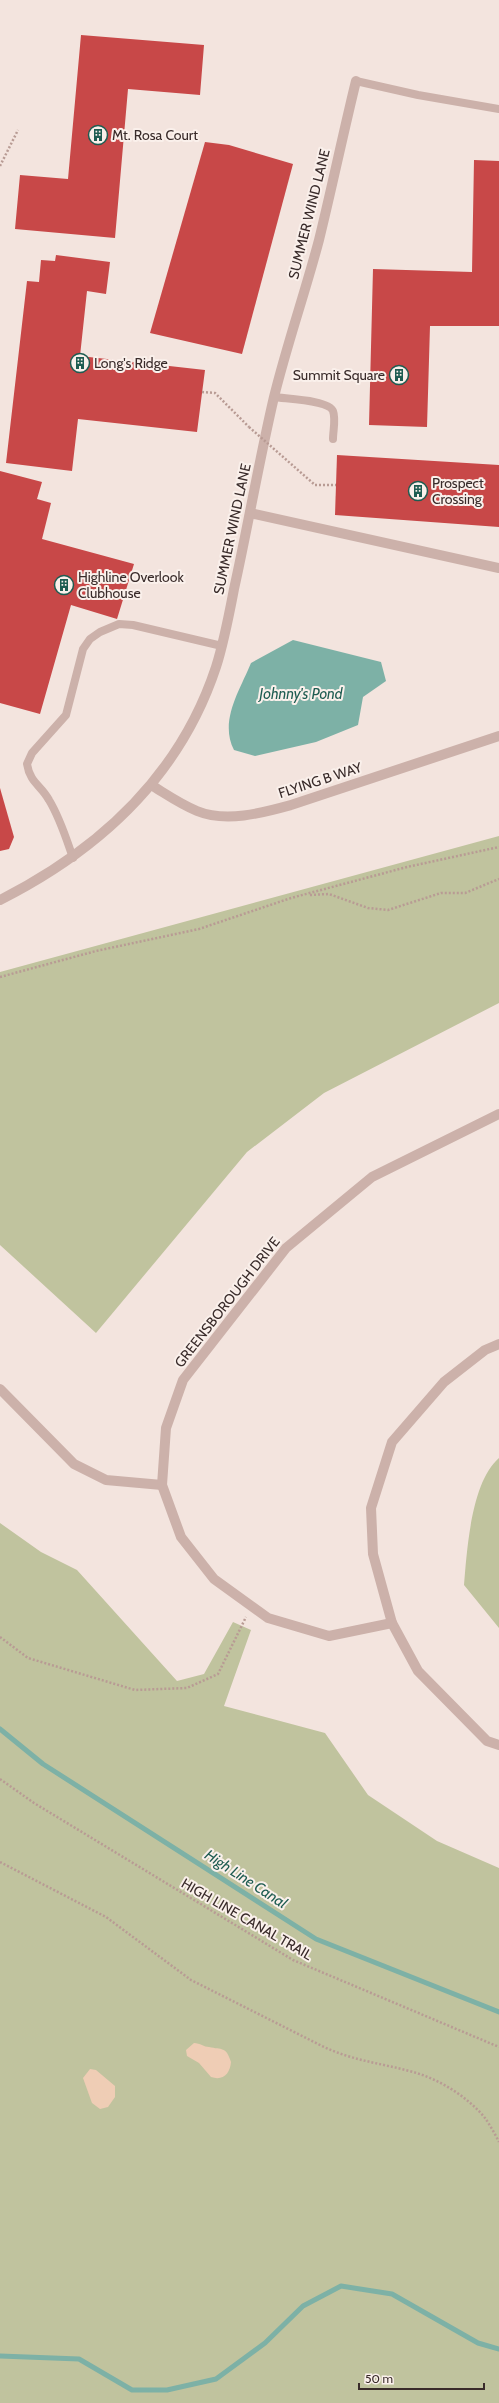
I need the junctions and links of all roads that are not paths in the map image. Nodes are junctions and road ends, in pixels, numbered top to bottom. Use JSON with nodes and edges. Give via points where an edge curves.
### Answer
{"nodes":[{"id":1,"x":356,"y":81,"type":"joint"},
{"id":2,"x":499,"y":110,"type":"edge"},
{"id":3,"x":274,"y":397,"type":"junction"},
{"id":4,"x":333,"y":439,"type":"dead end"},
{"id":5,"x":250,"y":513,"type":"junction"},
{"id":6,"x":499,"y":568,"type":"edge"},
{"id":7,"x":222,"y":646,"type":"junction"},
{"id":8,"x":499,"y":736,"type":"edge"},
{"id":9,"x":151,"y":785,"type":"junction"},
{"id":10,"x":73,"y":858,"type":"junction"},
{"id":11,"x":0,"y":900,"type":"edge"},
{"id":12,"x":499,"y":1114,"type":"edge"},
{"id":13,"x":499,"y":1344,"type":"edge"},
{"id":14,"x":0,"y":1389,"type":"edge"},
{"id":15,"x":162,"y":1485,"type":"junction"},
{"id":16,"x":392,"y":1623,"type":"junction"},
{"id":17,"x":499,"y":1745,"type":"edge"}],
"edges":[{"from":1,"to":2,"type":"lane"},
{"from":1,"to":3,"type":"street","name":"SUMMER WIND LANE","via":[[319,239]]},
{"from":3,"to":4,"type":"lane","via":[[329,406],[333,411]]},
{"from":3,"to":5,"type":"street","name":"SUMMER WIND LANE"},
{"from":5,"to":6,"type":"street"},
{"from":5,"to":7,"type":"street","name":"SUMMER WIND LANE"},
{"from":7,"to":9,"type":"street","name":"SUMMER WIND LANE","via":[[204,700],[182,741]]},
{"from":7,"to":10,"type":"lane","via":[[174,636],[152,627],[119,624],[90,639],[83,649],[66,715],[32,753],[27,764],[33,782],[48,798],[56,813]]},
{"from":8,"to":9,"type":"street","name":"FLYING B WAY","via":[[259,814],[230,816],[198,812]]},
{"from":9,"to":10,"type":"street","name":"SUMMER WIND LANE","via":[[103,835]]},
{"from":10,"to":11,"type":"street","name":"SUMMER WIND LANE"},
{"from":12,"to":15,"type":"street","name":"GREENSBOROUGH DRIVE","via":[[372,1177],[286,1248],[183,1380],[166,1428]]},
{"from":13,"to":16,"type":"street","via":[[485,1350],[444,1382],[392,1442],[371,1508],[373,1554]]},
{"from":14,"to":15,"type":"street","via":[[74,1464],[106,1480]]},
{"from":15,"to":16,"type":"street","name":"GREENSBOROUGH DRIVE","via":[[182,1536],[214,1579],[268,1618],[329,1636]]},
{"from":16,"to":17,"type":"street","via":[[418,1671],[487,1741]]}]}
